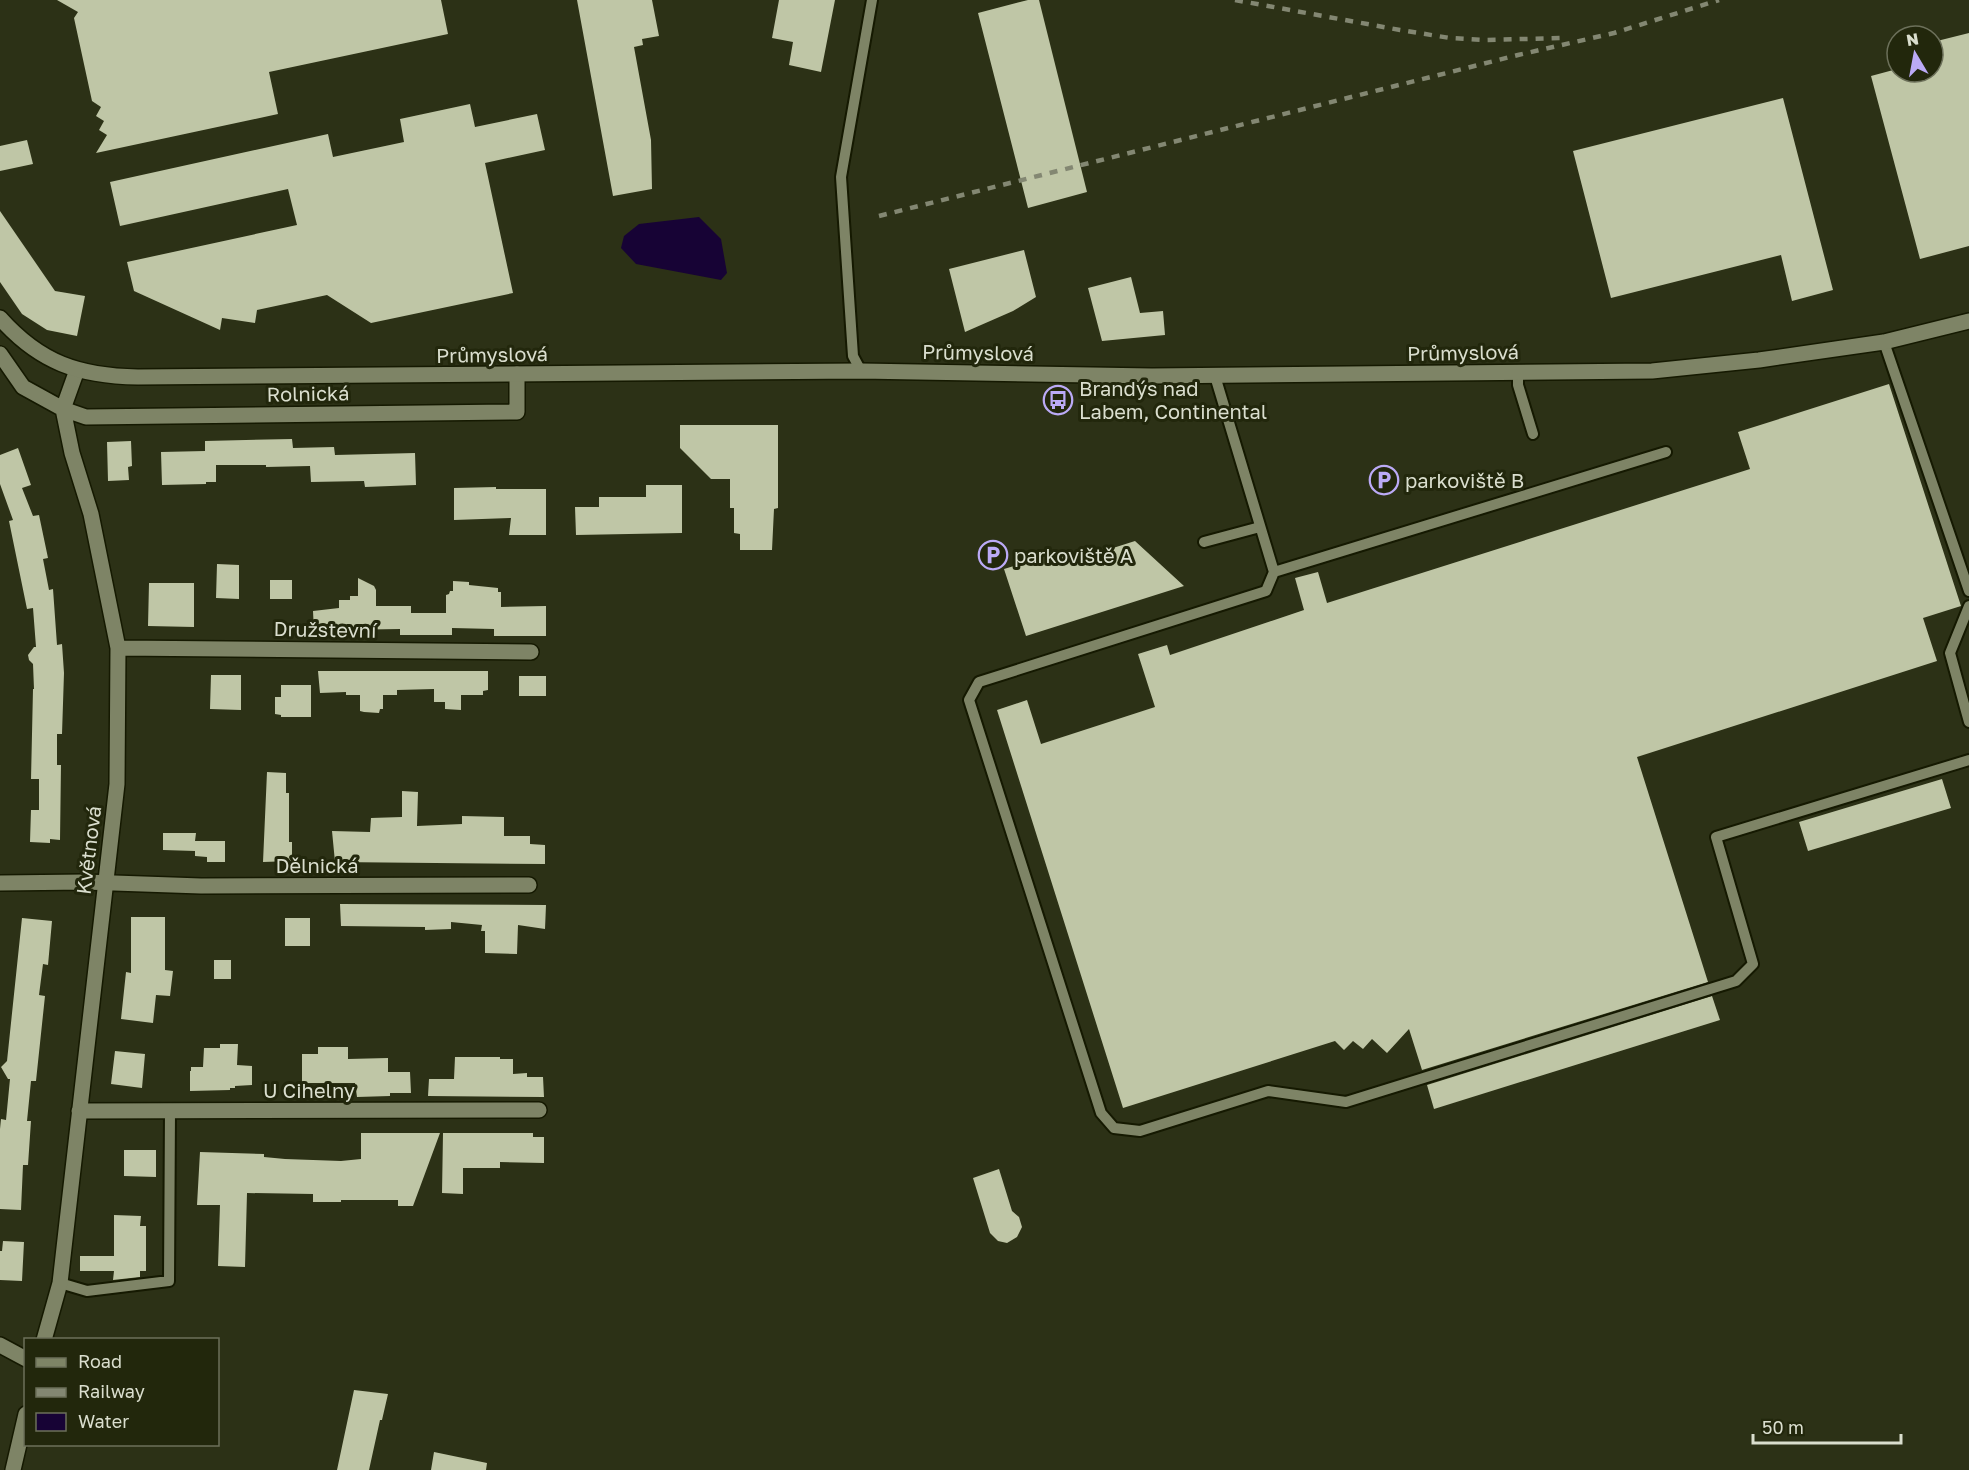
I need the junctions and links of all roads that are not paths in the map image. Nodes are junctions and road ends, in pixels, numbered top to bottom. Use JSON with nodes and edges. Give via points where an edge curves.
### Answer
{"nodes":[{"id":1,"x":872,"y":0,"type":"edge"},
{"id":2,"x":0,"y":318,"type":"edge"},
{"id":3,"x":1969,"y":321,"type":"edge"},
{"id":4,"x":1884,"y":342,"type":"junction"},
{"id":5,"x":0,"y":354,"type":"edge"},
{"id":6,"x":77,"y":370,"type":"junction"},
{"id":7,"x":861,"y":370,"type":"junction"},
{"id":8,"x":1518,"y":372,"type":"junction"},
{"id":9,"x":517,"y":374,"type":"junction"},
{"id":10,"x":1215,"y":376,"type":"junction"},
{"id":11,"x":63,"y":409,"type":"junction"},
{"id":12,"x":1533,"y":435,"type":"dead end"},
{"id":13,"x":1666,"y":452,"type":"dead end"},
{"id":14,"x":1260,"y":527,"type":"junction"},
{"id":15,"x":1204,"y":542,"type":"dead end"},
{"id":16,"x":1274,"y":572,"type":"junction"},
{"id":17,"x":1969,"y":591,"type":"edge"},
{"id":18,"x":1969,"y":606,"type":"edge"},
{"id":19,"x":117,"y":648,"type":"junction"},
{"id":20,"x":531,"y":652,"type":"dead end"},
{"id":21,"x":1969,"y":722,"type":"edge"},
{"id":22,"x":1969,"y":760,"type":"edge"},
{"id":23,"x":0,"y":883,"type":"edge"},
{"id":24,"x":105,"y":883,"type":"junction"},
{"id":25,"x":529,"y":885,"type":"dead end"},
{"id":26,"x":539,"y":1110,"type":"dead end"},
{"id":27,"x":79,"y":1111,"type":"junction"},
{"id":28,"x":170,"y":1111,"type":"junction"},
{"id":29,"x":60,"y":1283,"type":"junction"},
{"id":30,"x":45,"y":1338,"type":"edge"},
{"id":31,"x":0,"y":1345,"type":"edge"},
{"id":32,"x":24,"y":1358,"type":"edge"},
{"id":33,"x":24,"y":1423,"type":"edge"},
{"id":34,"x":13,"y":1470,"type":"edge"}],
"edges":[{"from":1,"to":7,"type":"lane","via":[[841,177],[853,356]]},
{"from":2,"to":6,"type":"street","name":"Průmyslová","via":[[26,344]]},
{"from":3,"to":4,"type":"street","name":"Průmyslová"},
{"from":4,"to":8,"type":"street","name":"Průmyslová","via":[[1652,371]]},
{"from":4,"to":17,"type":"lane"},
{"from":5,"to":11,"type":"street","via":[[23,387]]},
{"from":6,"to":9,"type":"street","name":"Průmyslová","via":[[109,377]]},
{"from":6,"to":11,"type":"street"},
{"from":7,"to":9,"type":"street","name":"Průmyslová"},
{"from":7,"to":10,"type":"street","name":"Průmyslová"},
{"from":8,"to":10,"type":"street","name":"Průmyslová"},
{"from":8,"to":12,"type":"lane","via":[[1518,385]]},
{"from":9,"to":11,"type":"street","name":"Rolnická","via":[[517,412],[86,417]]},
{"from":10,"to":14,"type":"lane"},
{"from":11,"to":19,"type":"street","name":"Květnová","via":[[91,514]]},
{"from":13,"to":16,"type":"lane"},
{"from":14,"to":15,"type":"lane"},
{"from":14,"to":16,"type":"lane"},
{"from":16,"to":22,"type":"lane","via":[[1266,591],[979,682],[969,700],[1101,1113],[1114,1128],[1140,1131],[1268,1091],[1346,1102],[1736,981],[1754,964],[1716,837]]},
{"from":18,"to":21,"type":"lane","via":[[1950,653]]},
{"from":19,"to":20,"type":"street","name":"Družstevní"},
{"from":19,"to":24,"type":"street","name":"Květnová","via":[[117,784]]},
{"from":23,"to":24,"type":"street","name":"Dělnická"},
{"from":24,"to":25,"type":"street","name":"Dělnická"},
{"from":24,"to":27,"type":"street","name":"Květnová"},
{"from":26,"to":28,"type":"street","name":"U Cihelny"},
{"from":27,"to":28,"type":"street","name":"U Cihelny"},
{"from":27,"to":29,"type":"street","name":"Květnová"},
{"from":28,"to":29,"type":"lane","via":[[169,1281],[87,1291]]},
{"from":29,"to":30,"type":"street","name":"Květnová"},
{"from":31,"to":32,"type":"street"},
{"from":33,"to":34,"type":"street"}]}
